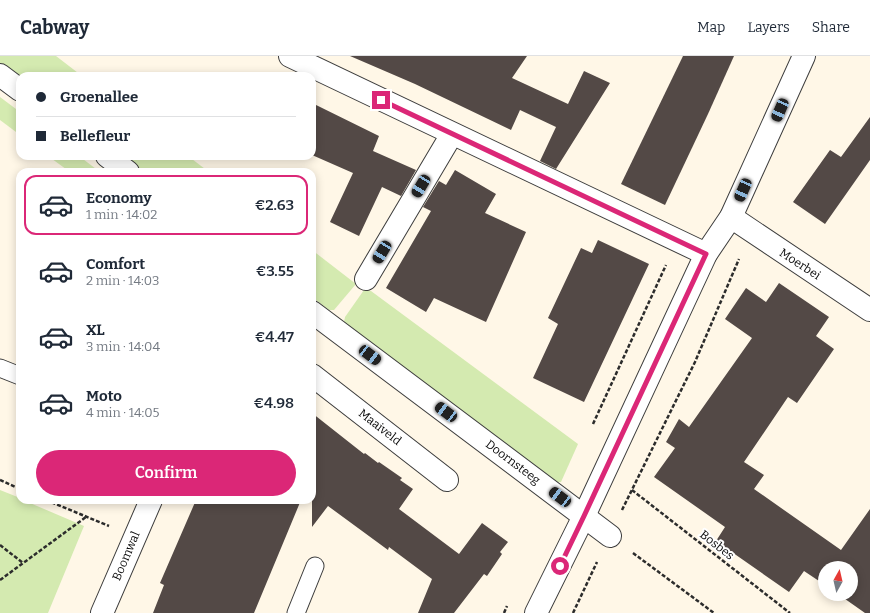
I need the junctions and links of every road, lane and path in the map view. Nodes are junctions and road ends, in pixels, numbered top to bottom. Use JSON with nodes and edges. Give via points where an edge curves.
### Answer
{"nodes":[{"id":1,"x":290,"y":56,"type":"edge"},
{"id":2,"x":804,"y":56,"type":"edge"},
{"id":3,"x":0,"y":75,"type":"edge"},
{"id":4,"x":16,"y":87,"type":"edge"},
{"id":5,"x":452,"y":134,"type":"junction"},
{"id":6,"x":112,"y":160,"type":"edge"},
{"id":7,"x":123,"y":168,"type":"edge"},
{"id":8,"x":731,"y":217,"type":"junction"},
{"id":9,"x":751,"y":231,"type":"junction"},
{"id":10,"x":678,"y":241,"type":"junction"},
{"id":11,"x":706,"y":254,"type":"junction"},
{"id":12,"x":366,"y":279,"type":"dead end"},
{"id":13,"x":870,"y":310,"type":"edge"},
{"id":14,"x":316,"y":315,"type":"edge"},
{"id":15,"x":0,"y":368,"type":"edge"},
{"id":16,"x":16,"y":374,"type":"edge"},
{"id":17,"x":316,"y":378,"type":"edge"},
{"id":18,"x":592,"y":426,"type":"dead end"},
{"id":19,"x":0,"y":480,"type":"edge"},
{"id":20,"x":447,"y":480,"type":"dead end"},
{"id":21,"x":16,"y":487,"type":"edge"},
{"id":22,"x":632,"y":490,"type":"junction"},
{"id":23,"x":55,"y":504,"type":"edge"},
{"id":24,"x":149,"y":504,"type":"edge"},
{"id":25,"x":584,"y":516,"type":"junction"},
{"id":26,"x":86,"y":517,"type":"junction"},
{"id":27,"x":610,"y":536,"type":"junction"},
{"id":28,"x":135,"y":537,"type":"junction"},
{"id":29,"x":0,"y":545,"type":"edge"},
{"id":30,"x":23,"y":562,"type":"junction"},
{"id":31,"x":315,"y":566,"type":"dead end"},
{"id":32,"x":0,"y":580,"type":"edge"},
{"id":33,"x":510,"y":599,"type":"dead end"},
{"id":34,"x":102,"y":613,"type":"edge"},
{"id":35,"x":296,"y":613,"type":"edge"},
{"id":36,"x":504,"y":613,"type":"edge"},
{"id":37,"x":536,"y":613,"type":"edge"},
{"id":38,"x":573,"y":613,"type":"edge"},
{"id":39,"x":714,"y":613,"type":"edge"},
{"id":40,"x":790,"y":613,"type":"edge"}],
"edges":[{"from":1,"to":5,"type":"street"},
{"from":2,"to":8,"type":"street"},
{"from":3,"to":4,"type":"street"},
{"from":5,"to":10,"type":"street"},
{"from":5,"to":12,"type":"street"},
{"from":6,"to":7,"type":"street"},
{"from":8,"to":9,"type":"street","name":"Moerbei"},
{"from":8,"to":11,"type":"street"},
{"from":9,"to":13,"type":"street","name":"Moerbei"},
{"from":9,"to":22,"type":"path","via":[[695,362]]},
{"from":10,"to":11,"type":"street"},
{"from":10,"to":18,"type":"path"},
{"from":11,"to":25,"type":"street"},
{"from":14,"to":25,"type":"street","name":"Doornsteeg"},
{"from":15,"to":16,"type":"lane"},
{"from":17,"to":20,"type":"street","name":"Maaiveld"},
{"from":19,"to":21,"type":"path"},
{"from":22,"to":27,"type":"path"},
{"from":22,"to":40,"type":"path","name":"Bosbes"},
{"from":23,"to":26,"type":"path"},
{"from":24,"to":28,"type":"street","name":"Boomwal"},
{"from":25,"to":27,"type":"street","name":"Doornsteeg"},
{"from":25,"to":37,"type":"street"},
{"from":26,"to":28,"type":"path"},
{"from":26,"to":30,"type":"path"},
{"from":27,"to":38,"type":"path"},
{"from":27,"to":39,"type":"path"},
{"from":28,"to":34,"type":"street","name":"Boomwal"},
{"from":29,"to":30,"type":"path"},
{"from":30,"to":32,"type":"path"},
{"from":31,"to":35,"type":"lane"},
{"from":33,"to":36,"type":"path"}]}
